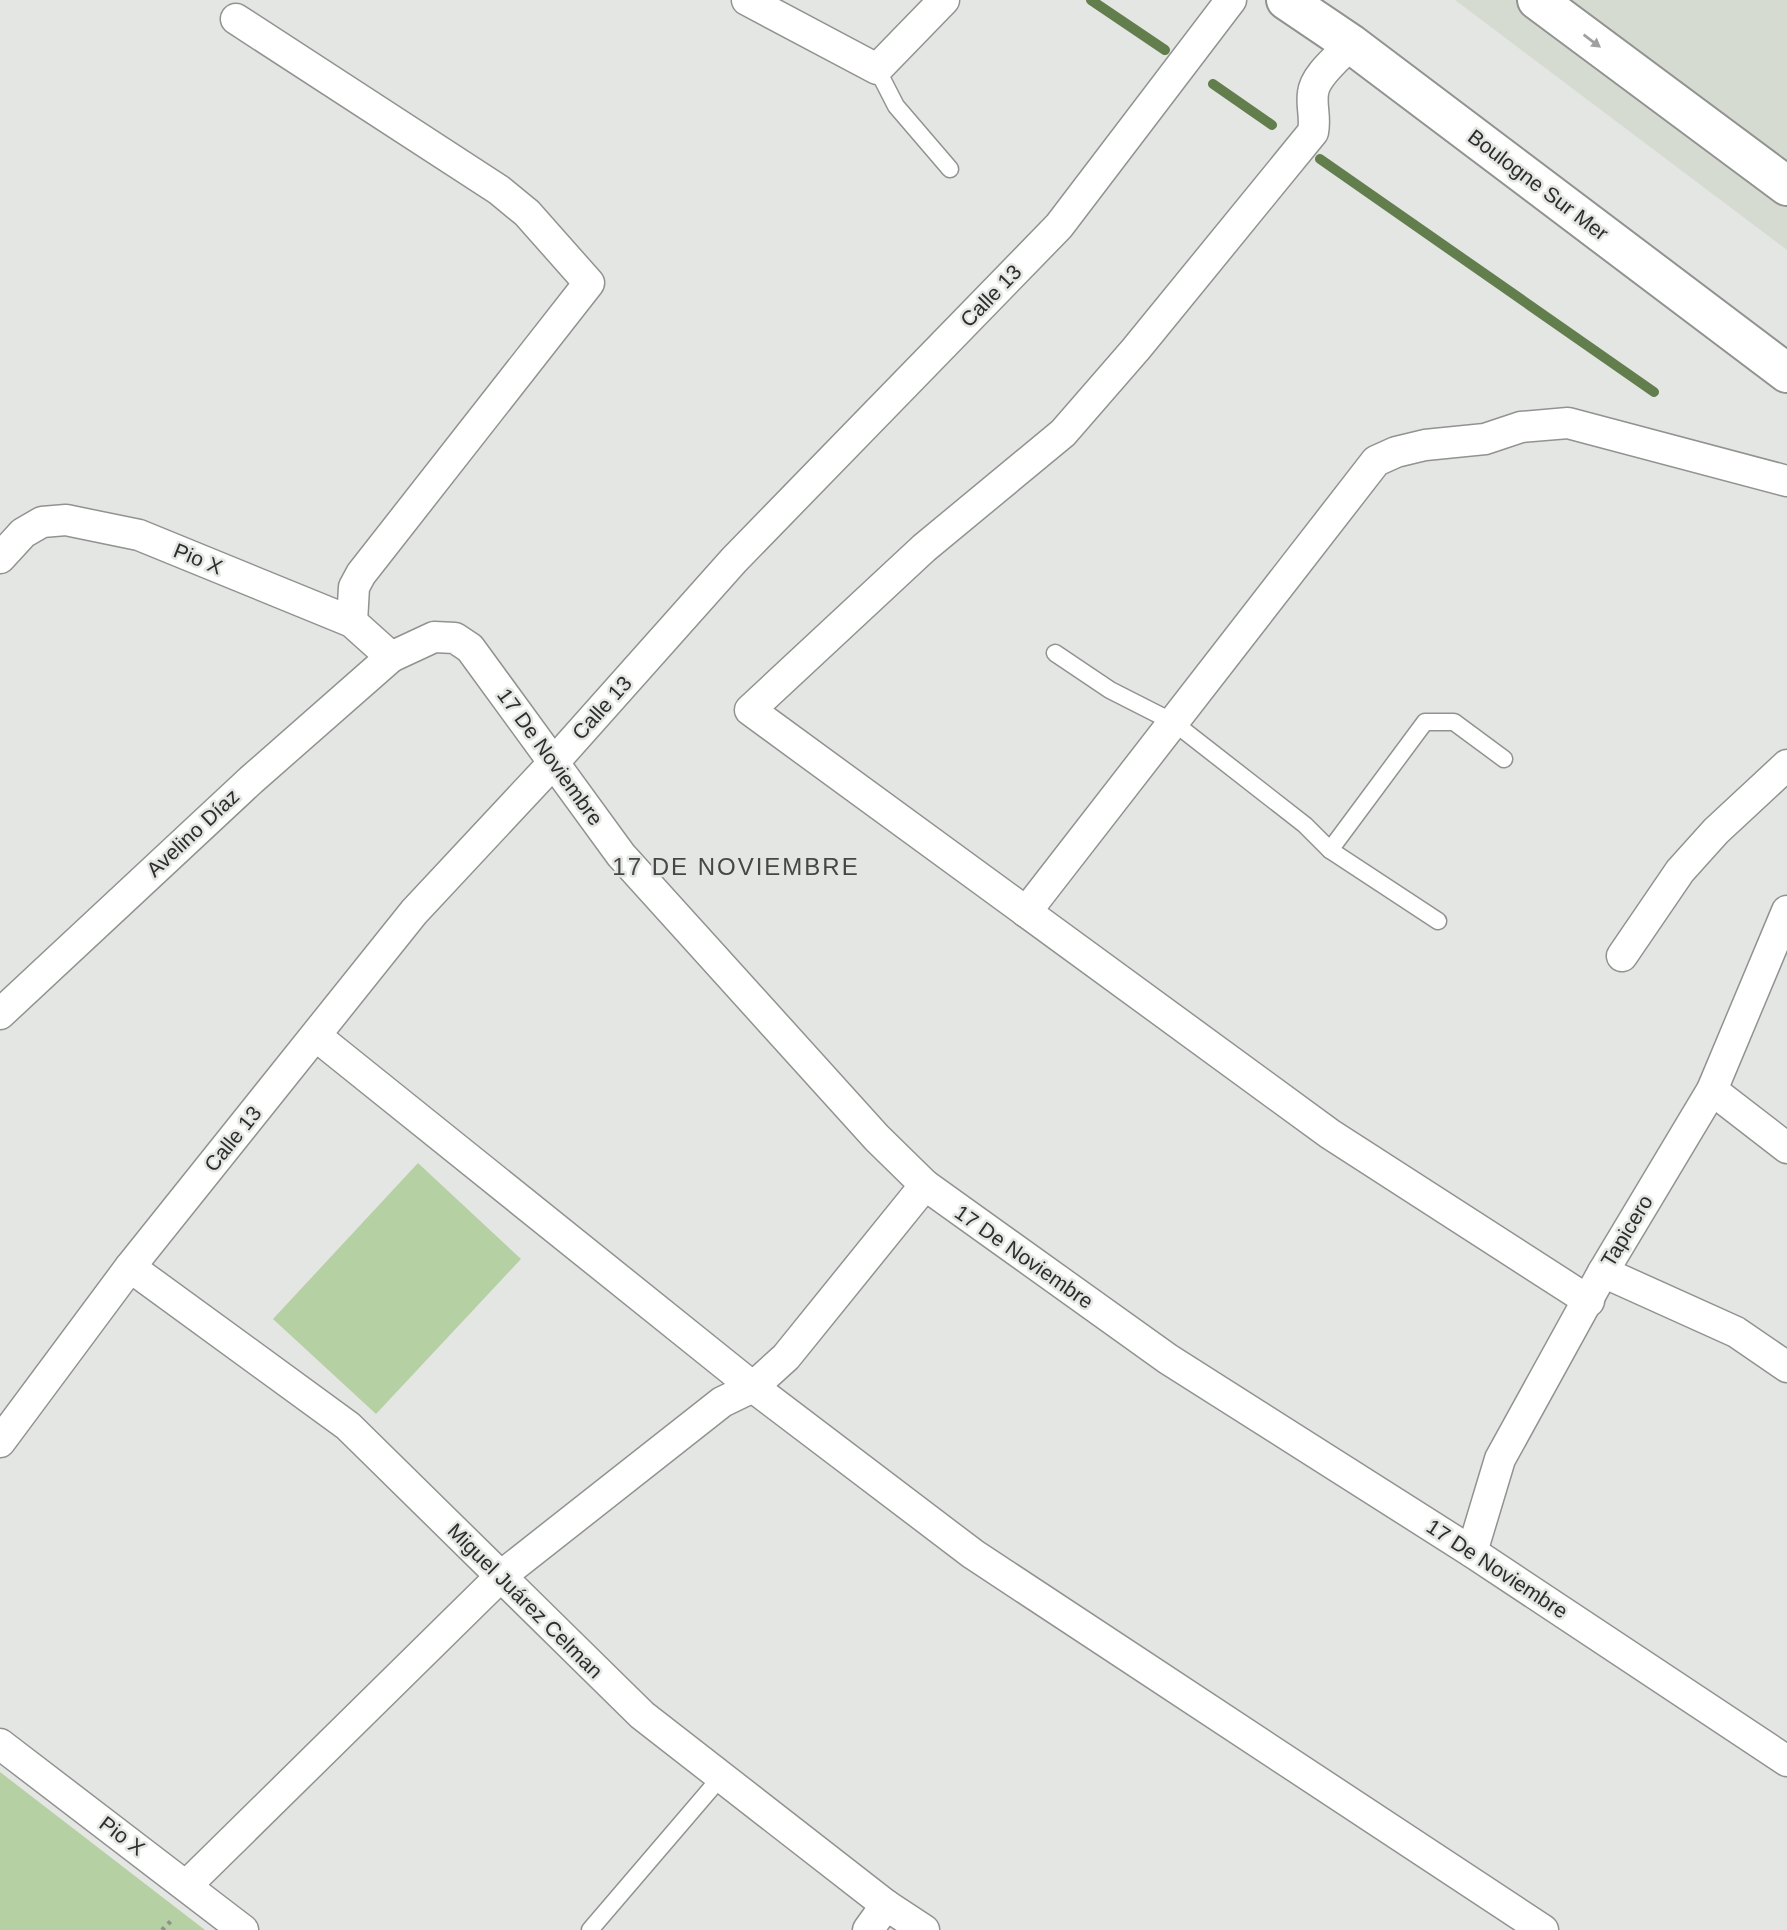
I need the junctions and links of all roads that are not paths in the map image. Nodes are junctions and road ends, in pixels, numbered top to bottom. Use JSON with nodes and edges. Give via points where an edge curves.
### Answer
{"nodes":[{"id":1,"x":747,"y":0,"type":"edge"},
{"id":2,"x":944,"y":0,"type":"edge"},
{"id":3,"x":1231,"y":0,"type":"edge"},
{"id":4,"x":1286,"y":0,"type":"edge"},
{"id":5,"x":1537,"y":0,"type":"edge"},
{"id":6,"x":236,"y":19,"type":"dead end"},
{"id":7,"x":1350,"y":44,"type":"junction"},
{"id":8,"x":877,"y":69,"type":"junction"},
{"id":9,"x":950,"y":169,"type":"dead end"},
{"id":10,"x":1787,"y":186,"type":"edge"},
{"id":11,"x":1787,"y":373,"type":"edge"},
{"id":12,"x":1787,"y":481,"type":"edge"},
{"id":13,"x":0,"y":558,"type":"edge"},
{"id":14,"x":352,"y":622,"type":"junction"},
{"id":15,"x":1055,"y":653,"type":"dead end"},
{"id":16,"x":391,"y":657,"type":"junction"},
{"id":17,"x":1173,"y":722,"type":"junction"},
{"id":18,"x":1504,"y":759,"type":"dead end"},
{"id":19,"x":555,"y":761,"type":"junction"},
{"id":20,"x":1787,"y":765,"type":"edge"},
{"id":21,"x":1330,"y":850,"type":"junction"},
{"id":22,"x":1787,"y":911,"type":"edge"},
{"id":23,"x":1026,"y":912,"type":"junction"},
{"id":24,"x":1438,"y":921,"type":"dead end"},
{"id":25,"x":1622,"y":956,"type":"dead end"},
{"id":26,"x":0,"y":1014,"type":"edge"},
{"id":27,"x":316,"y":1037,"type":"junction"},
{"id":28,"x":1712,"y":1090,"type":"junction"},
{"id":29,"x":1787,"y":1149,"type":"edge"},
{"id":30,"x":925,"y":1185,"type":"junction"},
{"id":31,"x":130,"y":1267,"type":"junction"},
{"id":32,"x":1603,"y":1272,"type":"junction"},
{"id":33,"x":1589,"y":1301,"type":"junction"},
{"id":34,"x":1787,"y":1367,"type":"edge"},
{"id":35,"x":753,"y":1387,"type":"junction"},
{"id":36,"x":0,"y":1441,"type":"edge"},
{"id":37,"x":1472,"y":1552,"type":"junction"},
{"id":38,"x":501,"y":1576,"type":"junction"},
{"id":39,"x":0,"y":1744,"type":"edge"},
{"id":40,"x":1787,"y":1762,"type":"edge"},
{"id":41,"x":720,"y":1778,"type":"junction"},
{"id":42,"x":187,"y":1885,"type":"junction"},
{"id":43,"x":886,"y":1905,"type":"junction"},
{"id":44,"x":243,"y":1930,"type":"edge"},
{"id":45,"x":590,"y":1930,"type":"edge"},
{"id":46,"x":869,"y":1930,"type":"edge"},
{"id":47,"x":924,"y":1930,"type":"edge"},
{"id":48,"x":1544,"y":1930,"type":"edge"}],
"edges":[{"from":1,"to":8,"type":"street"},
{"from":2,"to":8,"type":"street"},
{"from":3,"to":19,"type":"street","name":"Calle 13","via":[[1059,226],[734,560]]},
{"from":4,"to":7,"type":"street","name":"Boulogne Sur Mer"},
{"from":5,"to":10,"type":"street","one_way":true},
{"from":6,"to":14,"type":"street","via":[[499,190],[527,213],[589,283],[361,574],[354,587]]},
{"from":7,"to":11,"type":"street","name":"Boulogne Sur Mer"},
{"from":7,"to":23,"type":"street","via":[[1312,92],[1313,132],[1063,433],[924,548],[750,710]]},
{"from":8,"to":9,"type":"lane","via":[[896,106]]},
{"from":12,"to":17,"type":"street","via":[[1568,423],[1521,427],[1485,439],[1396,452],[1376,461]]},
{"from":13,"to":14,"type":"street","name":"Pio X","via":[[23,533],[42,522],[91,523],[139,535]]},
{"from":14,"to":16,"type":"street","name":"Pio X"},
{"from":15,"to":17,"type":"lane","via":[[1110,690]]},
{"from":16,"to":19,"type":"street","name":"17 De Noviembre","via":[[434,637],[455,638],[470,648]]},
{"from":16,"to":26,"type":"street","name":"Avelino Díaz","via":[[251,780]]},
{"from":17,"to":21,"type":"lane"},
{"from":17,"to":23,"type":"street"},
{"from":18,"to":21,"type":"lane","via":[[1454,722],[1425,722]]},
{"from":19,"to":27,"type":"street","name":"Calle 13","via":[[414,912]]},
{"from":19,"to":30,"type":"street","name":"17 De Noviembre","via":[[621,855]]},
{"from":20,"to":25,"type":"street","via":[[1680,871]]},
{"from":21,"to":24,"type":"lane"},
{"from":22,"to":28,"type":"street","name":"Tapicero"},
{"from":23,"to":33,"type":"street","via":[[1330,1134]]},
{"from":27,"to":31,"type":"street","name":"Calle 13"},
{"from":27,"to":35,"type":"street"},
{"from":28,"to":29,"type":"street"},
{"from":28,"to":32,"type":"street","name":"Tapicero"},
{"from":30,"to":35,"type":"street","via":[[786,1357]]},
{"from":30,"to":37,"type":"street","name":"17 De Noviembre","via":[[1168,1359]]},
{"from":31,"to":36,"type":"street","name":"Calle 13"},
{"from":31,"to":38,"type":"street","name":"Miguel Juárez Celman","via":[[348,1426]]},
{"from":32,"to":33,"type":"street","name":"Tapicero"},
{"from":32,"to":34,"type":"street","via":[[1735,1332]]},
{"from":33,"to":37,"type":"street","name":"Tapicero","via":[[1500,1459]]},
{"from":35,"to":38,"type":"street","via":[[722,1402]]},
{"from":35,"to":48,"type":"street","via":[[973,1554]]},
{"from":37,"to":40,"type":"street","name":"17 De Noviembre"},
{"from":38,"to":41,"type":"street","name":"Miguel Juárez Celman","via":[[642,1715]]},
{"from":38,"to":42,"type":"street"},
{"from":39,"to":42,"type":"street","name":"Pio X"},
{"from":41,"to":43,"type":"street","name":"Miguel Juárez Celman"},
{"from":41,"to":45,"type":"lane"},
{"from":42,"to":44,"type":"street","name":"Pio X"},
{"from":43,"to":46,"type":"street"},
{"from":43,"to":47,"type":"street","name":"Miguel Juárez Celman"}]}
